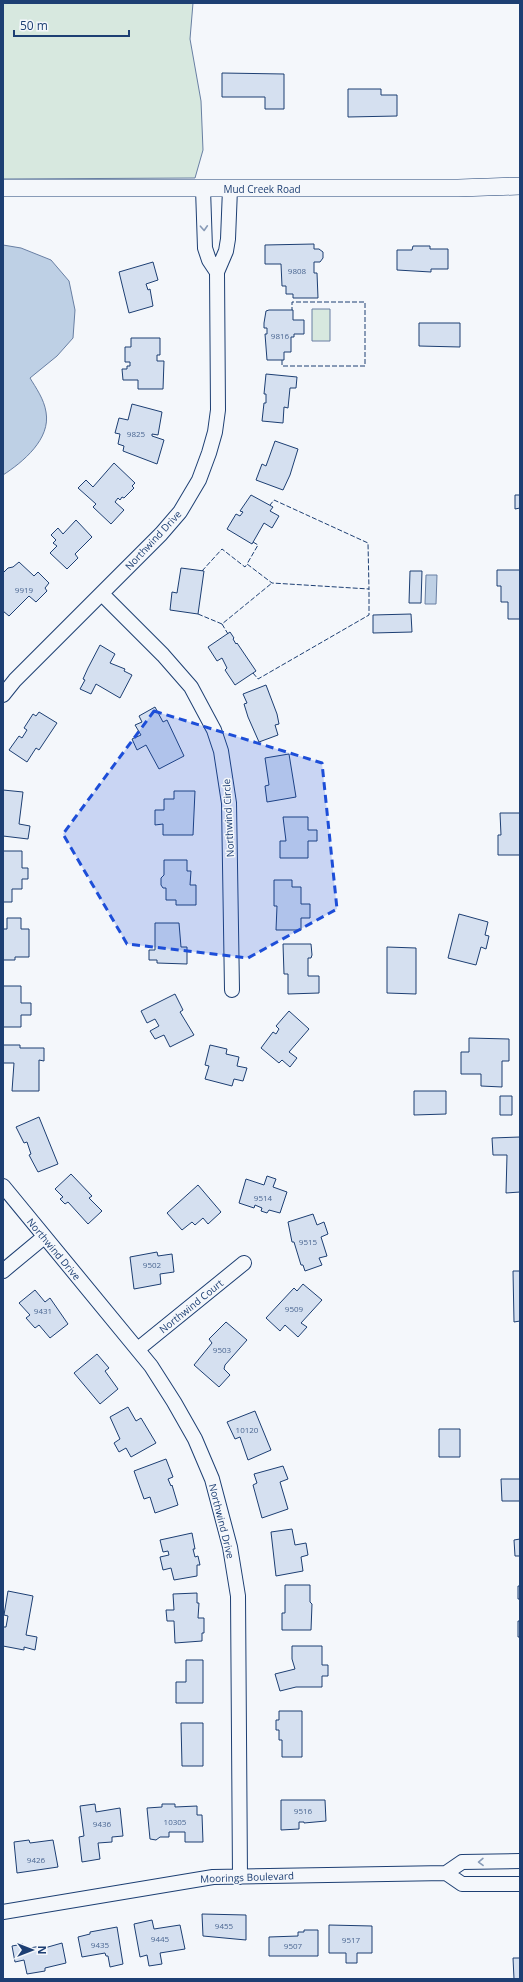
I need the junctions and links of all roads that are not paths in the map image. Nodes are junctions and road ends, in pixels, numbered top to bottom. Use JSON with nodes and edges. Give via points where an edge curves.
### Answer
{"nodes":[{"id":1,"x":520,"y":186,"type":"edge"},
{"id":2,"x":3,"y":188,"type":"edge"},
{"id":3,"x":203,"y":189,"type":"junction"},
{"id":4,"x":230,"y":189,"type":"junction"},
{"id":5,"x":217,"y":272,"type":"junction"},
{"id":6,"x":102,"y":594,"type":"junction"},
{"id":7,"x":3,"y":695,"type":"edge"},
{"id":8,"x":232,"y":990,"type":"dead end"},
{"id":9,"x":3,"y":1186,"type":"edge"},
{"id":10,"x":44,"y":1237,"type":"junction"},
{"id":11,"x":244,"y":1263,"type":"dead end"},
{"id":12,"x":3,"y":1271,"type":"edge"},
{"id":13,"x":138,"y":1349,"type":"junction"},
{"id":14,"x":520,"y":1862,"type":"edge"},
{"id":15,"x":446,"y":1873,"type":"junction"},
{"id":16,"x":240,"y":1877,"type":"junction"},
{"id":17,"x":520,"y":1884,"type":"edge"},
{"id":18,"x":3,"y":1912,"type":"edge"}],
"edges":[{"from":1,"to":4,"type":"street","name":"Mud Creek Road"},
{"from":2,"to":3,"type":"street","name":"Mud Creek Road"},
{"from":3,"to":4,"type":"street","name":"Mud Creek Road"},
{"from":3,"to":5,"type":"street","name":"Northwind Drive","one_way":true,"via":[[205,248]]},
{"from":4,"to":5,"type":"street","name":"Northwind Drive","via":[[228,239]]},
{"from":5,"to":6,"type":"street","name":"Northwind Drive","via":[[218,410],[206,463],[180,512]]},
{"from":6,"to":7,"type":"street","name":"Northwind Drive"},
{"from":6,"to":8,"type":"street","name":"Northwind Circle","via":[[163,655],[190,687],[214,730],[221,751],[229,803]]},
{"from":9,"to":10,"type":"street","name":"Northwind Drive"},
{"from":10,"to":12,"type":"street"},
{"from":10,"to":13,"type":"street","name":"Northwind Drive"},
{"from":11,"to":13,"type":"street","name":"Northwind Court"},
{"from":13,"to":16,"type":"street","name":"Northwind Drive","via":[[174,1402],[195,1439],[214,1485],[230,1547],[239,1618]]},
{"from":14,"to":15,"type":"street","one_way":true,"via":[[462,1862]]},
{"from":15,"to":16,"type":"street","name":"Moorings Boulevard"},
{"from":15,"to":17,"type":"street","via":[[462,1884]]},
{"from":16,"to":18,"type":"street","name":"Moorings Boulevard","via":[[198,1878]]}]}
